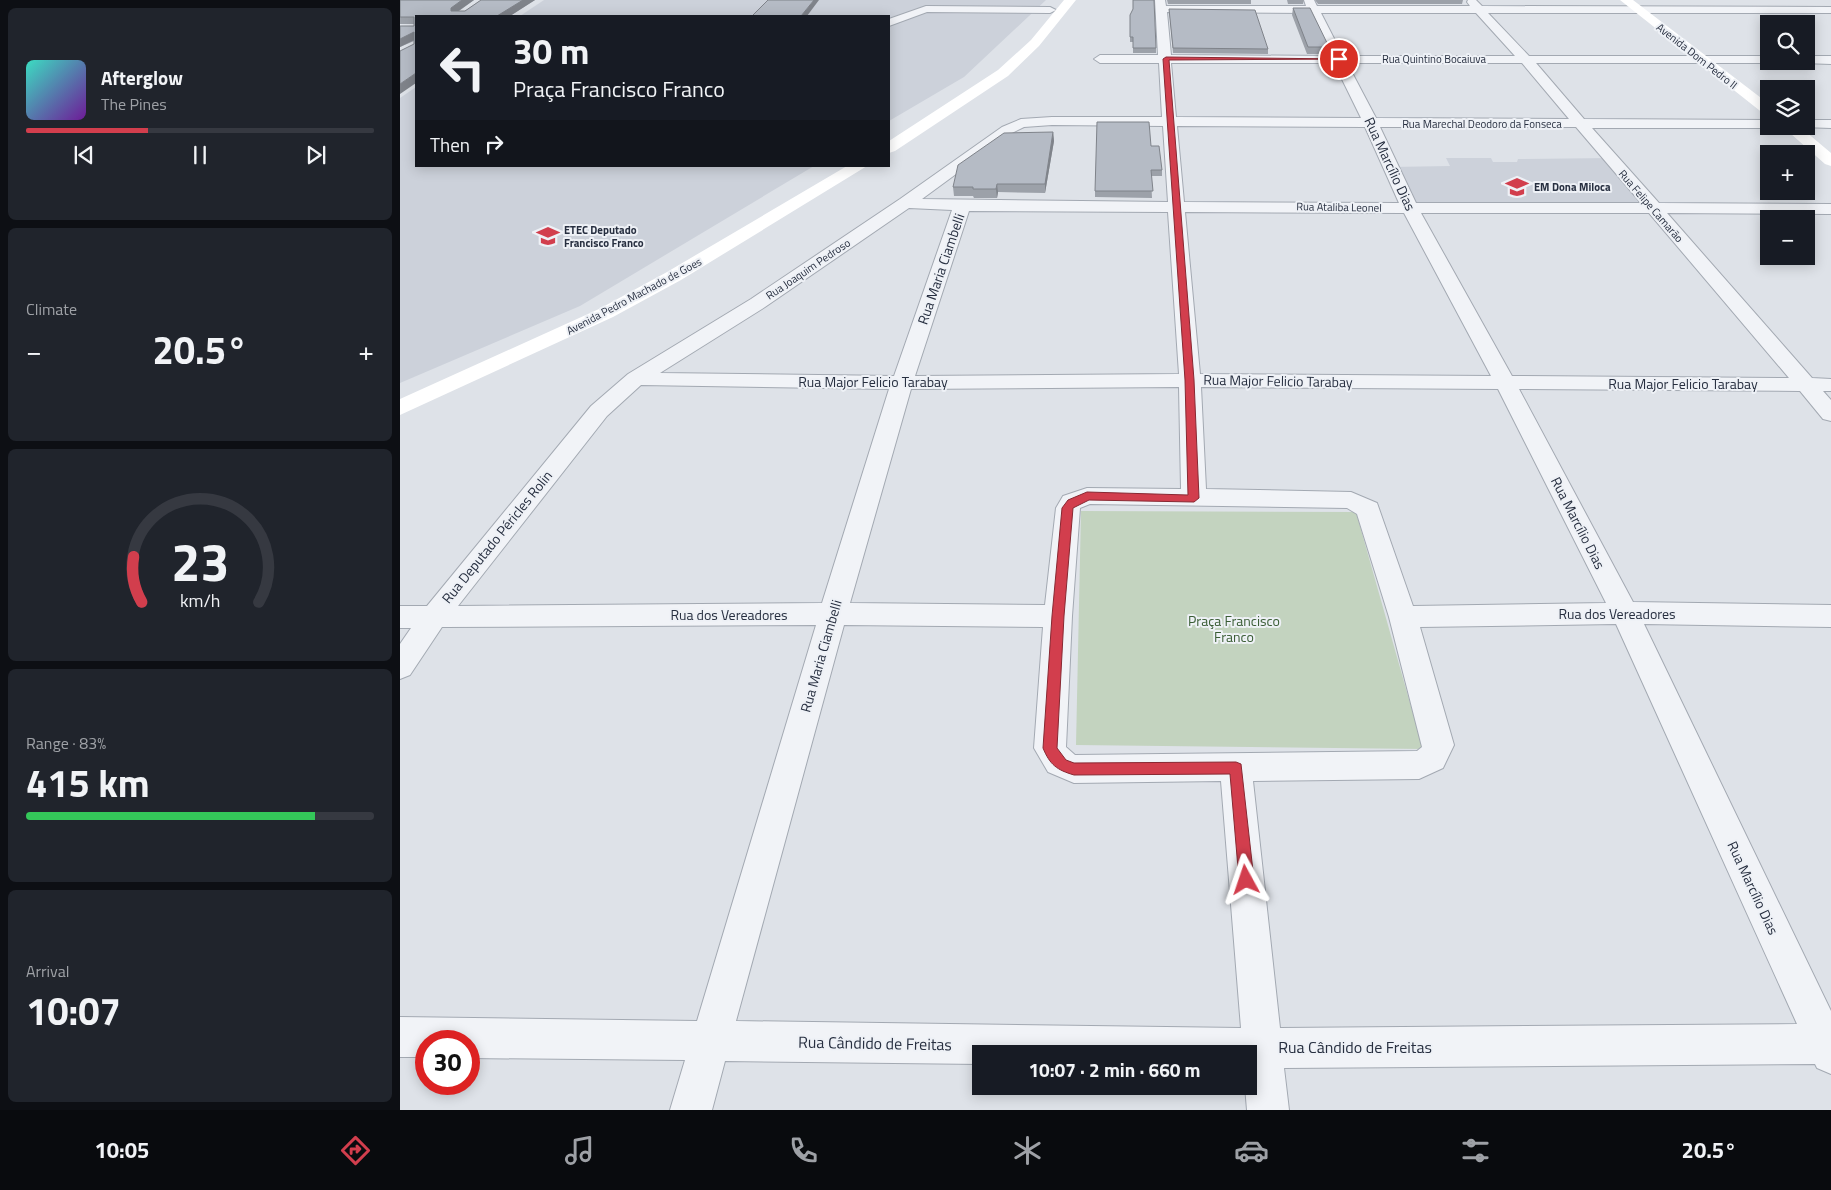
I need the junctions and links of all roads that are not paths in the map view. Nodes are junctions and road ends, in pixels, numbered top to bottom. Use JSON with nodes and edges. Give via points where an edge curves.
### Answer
{"nodes":[{"id":1,"x":1070,"y":0,"type":"edge"},
{"id":2,"x":1626,"y":0,"type":"edge"},
{"id":3,"x":1792,"y":0,"type":"edge"},
{"id":4,"x":1160,"y":4,"type":"edge"},
{"id":5,"x":1310,"y":4,"type":"edge"},
{"id":6,"x":1053,"y":5,"type":"edge"},
{"id":7,"x":1475,"y":5,"type":"edge"},
{"id":8,"x":1641,"y":6,"type":"edge"},
{"id":9,"x":1809,"y":10,"type":"junction"},
{"id":10,"x":1831,"y":10,"type":"edge"},
{"id":11,"x":890,"y":23,"type":"edge"},
{"id":12,"x":1831,"y":23,"type":"edge"},
{"id":13,"x":1100,"y":59,"type":"dead end"},
{"id":14,"x":1166,"y":59,"type":"junction"},
{"id":15,"x":1339,"y":59,"type":"junction"},
{"id":16,"x":1526,"y":60,"type":"junction"},
{"id":17,"x":1702,"y":60,"type":"junction"},
{"id":18,"x":1715,"y":60,"type":"junction"},
{"id":19,"x":1760,"y":60,"type":"edge"},
{"id":20,"x":1815,"y":60,"type":"edge"},
{"id":21,"x":1831,"y":60,"type":"edge"},
{"id":22,"x":1760,"y":92,"type":"edge"},
{"id":23,"x":1760,"y":104,"type":"edge"},
{"id":24,"x":1170,"y":122,"type":"junction"},
{"id":25,"x":1371,"y":123,"type":"junction"},
{"id":26,"x":1580,"y":124,"type":"junction"},
{"id":27,"x":1760,"y":124,"type":"edge"},
{"id":28,"x":1831,"y":124,"type":"edge"},
{"id":29,"x":1015,"y":125,"type":"joint"},
{"id":30,"x":1815,"y":125,"type":"edge"},
{"id":31,"x":890,"y":133,"type":"edge"},
{"id":32,"x":1815,"y":133,"type":"edge"},
{"id":33,"x":1800,"y":135,"type":"edge"},
{"id":34,"x":890,"y":147,"type":"edge"},
{"id":35,"x":1831,"y":147,"type":"edge"},
{"id":36,"x":1831,"y":161,"type":"edge"},
{"id":37,"x":833,"y":167,"type":"edge"},
{"id":38,"x":857,"y":167,"type":"edge"},
{"id":39,"x":906,"y":203,"type":"junction"},
{"id":40,"x":962,"y":206,"type":"junction"},
{"id":41,"x":1178,"y":206,"type":"junction"},
{"id":42,"x":1410,"y":208,"type":"junction"},
{"id":43,"x":1653,"y":208,"type":"junction"},
{"id":44,"x":1831,"y":209,"type":"edge"},
{"id":45,"x":636,"y":379,"type":"junction"},
{"id":46,"x":1190,"y":380,"type":"junction"},
{"id":47,"x":902,"y":383,"type":"junction"},
{"id":48,"x":1506,"y":384,"type":"junction"},
{"id":49,"x":1805,"y":385,"type":"junction"},
{"id":50,"x":1831,"y":385,"type":"edge"},
{"id":51,"x":400,"y":391,"type":"edge"},
{"id":52,"x":400,"y":408,"type":"edge"},
{"id":53,"x":599,"y":411,"type":"joint"},
{"id":54,"x":1831,"y":414,"type":"edge"},
{"id":55,"x":1194,"y":498,"type":"junction"},
{"id":56,"x":1625,"y":613,"type":"junction"},
{"id":57,"x":833,"y":614,"type":"junction"},
{"id":58,"x":1058,"y":616,"type":"junction"},
{"id":59,"x":1831,"y":616,"type":"edge"},
{"id":60,"x":400,"y":617,"type":"edge"},
{"id":61,"x":1403,"y":617,"type":"junction"},
{"id":62,"x":433,"y":618,"type":"junction"},
{"id":63,"x":400,"y":667,"type":"edge"},
{"id":64,"x":1236,"y":768,"type":"junction"},
{"id":65,"x":400,"y":1037,"type":"edge"},
{"id":66,"x":710,"y":1041,"type":"junction"},
{"id":67,"x":1262,"y":1048,"type":"junction"},
{"id":68,"x":1829,"y":1048,"type":"edge"},
{"id":69,"x":691,"y":1110,"type":"edge"},
{"id":70,"x":1268,"y":1110,"type":"edge"}],
"edges":[{"from":1,"to":34,"type":"street","via":[[1035,43],[1003,73]]},
{"from":2,"to":8,"type":"street","name":"Avenida Dom Pedro II"},
{"from":3,"to":9,"type":"street"},
{"from":4,"to":5,"type":"street"},
{"from":4,"to":14,"type":"street"},
{"from":5,"to":7,"type":"street"},
{"from":5,"to":15,"type":"street","name":"Rua Marcílio Dias"},
{"from":6,"to":11,"type":"street","via":[[926,9]]},
{"from":6,"to":31,"type":"street","via":[[1018,43],[989,68]]},
{"from":7,"to":8,"type":"street"},
{"from":7,"to":16,"type":"street","name":"Rua Felipe Camarão"},
{"from":8,"to":9,"type":"street"},
{"from":8,"to":17,"type":"street","name":"Avenida Dom Pedro II"},
{"from":8,"to":18,"type":"street","name":"Avenida Dom Pedro II"},
{"from":9,"to":10,"type":"street"},
{"from":9,"to":12,"type":"street"},
{"from":13,"to":14,"type":"street","name":"Rua Quintino Bocaiuva"},
{"from":14,"to":15,"type":"street","name":"Rua Quintino Bocaiuva"},
{"from":14,"to":24,"type":"street"},
{"from":15,"to":16,"type":"street","name":"Rua Quintino Bocaiuva"},
{"from":15,"to":25,"type":"street","name":"Rua Marcílio Dias"},
{"from":16,"to":17,"type":"street","name":"Rua Quintino Bocaiuva"},
{"from":16,"to":26,"type":"street","name":"Rua Felipe Camarão"},
{"from":17,"to":18,"type":"street","name":"Rua Quintino Bocaiuva"},
{"from":17,"to":23,"type":"street","name":"Avenida Dom Pedro II"},
{"from":18,"to":19,"type":"street","name":"Rua Quintino Bocaiuva"},
{"from":18,"to":22,"type":"street","name":"Avenida Dom Pedro II"},
{"from":20,"to":21,"type":"street"},
{"from":24,"to":25,"type":"street","name":"Rua Marechal Deodoro da Fonseca"},
{"from":24,"to":29,"type":"street","name":"Rua Marechal Deodoro da Fonseca"},
{"from":24,"to":41,"type":"street"},
{"from":25,"to":26,"type":"street","name":"Rua Marechal Deodoro da Fonseca"},
{"from":25,"to":42,"type":"street","name":"Rua Marcílio Dias"},
{"from":26,"to":27,"type":"street","name":"Rua Marechal Deodoro da Fonseca"},
{"from":26,"to":43,"type":"street","name":"Rua Felipe Camarão"},
{"from":28,"to":30,"type":"street"},
{"from":29,"to":39,"type":"street","name":"Rua Joaquim Pedroso"},
{"from":32,"to":35,"type":"street"},
{"from":33,"to":36,"type":"street"},
{"from":37,"to":51,"type":"street","name":"Avenida Pedro Machado de Goes","via":[[594,304]]},
{"from":38,"to":52,"type":"street","name":"Avenida Pedro Machado de Goes","via":[[606,314]]},
{"from":39,"to":40,"type":"street","name":"Rua Ataliba Leonel"},
{"from":39,"to":45,"type":"street","name":"Rua Joaquim Pedroso","via":[[758,303]]},
{"from":40,"to":41,"type":"street","name":"Rua Ataliba Leonel"},
{"from":40,"to":47,"type":"street","name":"Rua Maria Ciambelli"},
{"from":41,"to":42,"type":"street","name":"Rua Ataliba Leonel"},
{"from":41,"to":46,"type":"street"},
{"from":42,"to":43,"type":"street","name":"Rua Ataliba Leonel"},
{"from":42,"to":48,"type":"street","name":"Rua Marcílio Dias"},
{"from":43,"to":44,"type":"street","name":"Rua Ataliba Leonel"},
{"from":43,"to":49,"type":"street","name":"Rua Felipe Camarão"},
{"from":45,"to":47,"type":"street","name":"Rua Major Felicio Tarabay"},
{"from":45,"to":53,"type":"street","name":"Rua Joaquim Pedroso"},
{"from":46,"to":47,"type":"street","name":"Rua Major Felicio Tarabay"},
{"from":46,"to":48,"type":"street","name":"Rua Major Felicio Tarabay"},
{"from":46,"to":55,"type":"street"},
{"from":47,"to":57,"type":"street","name":"Rua Maria Ciambelli"},
{"from":48,"to":49,"type":"street","name":"Rua Major Felicio Tarabay"},
{"from":48,"to":56,"type":"street","name":"Rua Marcílio Dias"},
{"from":49,"to":50,"type":"street","name":"Rua Major Felicio Tarabay"},
{"from":49,"to":54,"type":"street","name":"Rua Felipe Camarão"},
{"from":53,"to":62,"type":"street","name":"Rua Deputado Péricles Rolin"},
{"from":55,"to":58,"type":"street","via":[[1087,496],[1072,502],[1068,508]]},
{"from":55,"to":61,"type":"street","via":[[1351,500],[1363,505],[1368,509]]},
{"from":56,"to":59,"type":"street","name":"Rua dos Vereadores"},
{"from":56,"to":61,"type":"street","name":"Rua dos Vereadores"},
{"from":56,"to":68,"type":"street","name":"Rua Marcílio Dias"},
{"from":57,"to":58,"type":"street","name":"Rua dos Vereadores"},
{"from":57,"to":62,"type":"street","name":"Rua dos Vereadores"},
{"from":57,"to":66,"type":"street","name":"Rua Maria Ciambelli"},
{"from":58,"to":64,"type":"street","via":[[1050,748],[1061,765],[1074,769]]},
{"from":60,"to":62,"type":"street","name":"Rua dos Vereadores"},
{"from":61,"to":64,"type":"street","via":[[1438,745],[1429,762],[1419,765]]},
{"from":62,"to":63,"type":"street","name":"Rua Deputado Péricles Rolin"},
{"from":64,"to":67,"type":"street"},
{"from":65,"to":66,"type":"street","name":"Rua Cândido de Freitas"},
{"from":66,"to":67,"type":"street","name":"Rua Cândido de Freitas"},
{"from":66,"to":69,"type":"street","name":"Rua Maria Ciambelli"},
{"from":67,"to":68,"type":"street","name":"Rua Cândido de Freitas"},
{"from":67,"to":70,"type":"street"}]}
